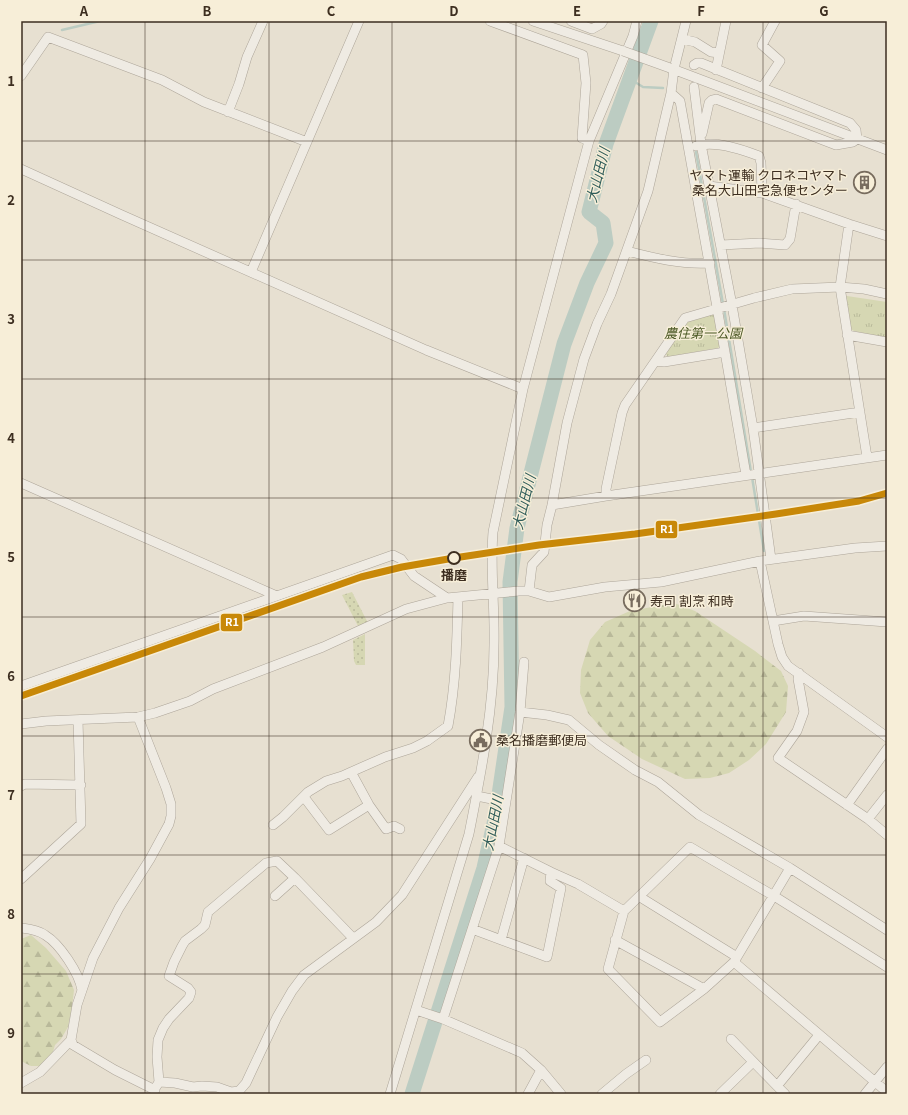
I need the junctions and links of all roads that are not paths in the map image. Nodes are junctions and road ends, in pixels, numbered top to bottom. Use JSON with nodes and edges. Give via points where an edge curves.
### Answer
{"nodes":[{"id":1,"x":263,"y":21,"type":"edge"},
{"id":2,"x":359,"y":21,"type":"edge"},
{"id":3,"x":490,"y":21,"type":"edge"},
{"id":4,"x":533,"y":21,"type":"edge"},
{"id":5,"x":571,"y":21,"type":"edge"},
{"id":6,"x":603,"y":21,"type":"edge"},
{"id":7,"x":637,"y":21,"type":"edge"},
{"id":8,"x":686,"y":21,"type":"edge"},
{"id":9,"x":726,"y":21,"type":"edge"},
{"id":10,"x":774,"y":21,"type":"edge"},
{"id":11,"x":682,"y":39,"type":"junction"},
{"id":12,"x":719,"y":53,"type":"junction"},
{"id":13,"x":694,"y":66,"type":"dead end"},
{"id":14,"x":672,"y":68,"type":"junction"},
{"id":15,"x":716,"y":70,"type":"junction"},
{"id":16,"x":21,"y":76,"type":"edge"},
{"id":17,"x":694,"y":87,"type":"dead end"},
{"id":18,"x":762,"y":88,"type":"junction"},
{"id":19,"x":671,"y":93,"type":"junction"},
{"id":20,"x":228,"y":112,"type":"junction"},
{"id":21,"x":856,"y":139,"type":"junction"},
{"id":22,"x":589,"y":141,"type":"junction"},
{"id":23,"x":307,"y":142,"type":"junction"},
{"id":24,"x":701,"y":142,"type":"junction"},
{"id":25,"x":689,"y":147,"type":"junction"},
{"id":26,"x":887,"y":150,"type":"edge"},
{"id":27,"x":21,"y":169,"type":"edge"},
{"id":28,"x":709,"y":186,"type":"junction"},
{"id":29,"x":762,"y":193,"type":"junction"},
{"id":30,"x":796,"y":204,"type":"junction"},
{"id":31,"x":849,"y":224,"type":"junction"},
{"id":32,"x":887,"y":236,"type":"edge"},
{"id":33,"x":721,"y":245,"type":"junction"},
{"id":34,"x":627,"y":251,"type":"junction"},
{"id":35,"x":710,"y":263,"type":"junction"},
{"id":36,"x":251,"y":272,"type":"junction"},
{"id":37,"x":840,"y":287,"type":"junction"},
{"id":38,"x":887,"y":294,"type":"edge"},
{"id":39,"x":724,"y":307,"type":"junction"},
{"id":40,"x":847,"y":335,"type":"junction"},
{"id":41,"x":887,"y":342,"type":"edge"},
{"id":42,"x":725,"y":352,"type":"junction"},
{"id":43,"x":656,"y":361,"type":"junction"},
{"id":44,"x":523,"y":389,"type":"junction"},
{"id":45,"x":860,"y":412,"type":"junction"},
{"id":46,"x":753,"y":428,"type":"junction"},
{"id":47,"x":887,"y":455,"type":"edge"},
{"id":48,"x":867,"y":457,"type":"junction"},
{"id":49,"x":752,"y":474,"type":"junction"},
{"id":50,"x":21,"y":483,"type":"edge"},
{"id":51,"x":606,"y":496,"type":"junction"},
{"id":52,"x":552,"y":506,"type":"junction"},
{"id":53,"x":887,"y":546,"type":"edge"},
{"id":54,"x":771,"y":559,"type":"junction"},
{"id":55,"x":760,"y":561,"type":"junction"},
{"id":56,"x":529,"y":591,"type":"junction"},
{"id":57,"x":495,"y":594,"type":"junction"},
{"id":58,"x":277,"y":596,"type":"junction"},
{"id":59,"x":458,"y":597,"type":"junction"},
{"id":60,"x":447,"y":598,"type":"junction"},
{"id":61,"x":773,"y":621,"type":"junction"},
{"id":62,"x":887,"y":622,"type":"edge"},
{"id":63,"x":524,"y":662,"type":"dead end"},
{"id":64,"x":799,"y":674,"type":"junction"},
{"id":65,"x":21,"y":686,"type":"edge"},
{"id":66,"x":520,"y":712,"type":"junction"},
{"id":67,"x":138,"y":717,"type":"junction"},
{"id":68,"x":78,"y":720,"type":"junction"},
{"id":69,"x":21,"y":724,"type":"edge"},
{"id":70,"x":887,"y":737,"type":"edge"},
{"id":71,"x":887,"y":750,"type":"edge"},
{"id":72,"x":351,"y":772,"type":"junction"},
{"id":73,"x":480,"y":774,"type":"junction"},
{"id":74,"x":81,"y":785,"type":"junction"},
{"id":75,"x":21,"y":786,"type":"edge"},
{"id":76,"x":887,"y":795,"type":"edge"},
{"id":77,"x":304,"y":797,"type":"junction"},
{"id":78,"x":479,"y":797,"type":"junction"},
{"id":79,"x":504,"y":802,"type":"junction"},
{"id":80,"x":369,"y":805,"type":"junction"},
{"id":81,"x":847,"y":805,"type":"junction"},
{"id":82,"x":868,"y":820,"type":"junction"},
{"id":83,"x":273,"y":825,"type":"dead end"},
{"id":84,"x":400,"y":829,"type":"dead end"},
{"id":85,"x":887,"y":835,"type":"edge"},
{"id":86,"x":499,"y":846,"type":"junction"},
{"id":87,"x":524,"y":858,"type":"junction"},
{"id":88,"x":790,"y":868,"type":"junction"},
{"id":89,"x":551,"y":872,"type":"junction"},
{"id":90,"x":295,"y":878,"type":"junction"},
{"id":91,"x":21,"y":880,"type":"edge"},
{"id":92,"x":275,"y":896,"type":"dead end"},
{"id":93,"x":774,"y":896,"type":"junction"},
{"id":94,"x":640,"y":897,"type":"junction"},
{"id":95,"x":624,"y":911,"type":"junction"},
{"id":96,"x":21,"y":928,"type":"edge"},
{"id":97,"x":472,"y":929,"type":"junction"},
{"id":98,"x":887,"y":930,"type":"edge"},
{"id":99,"x":354,"y":938,"type":"junction"},
{"id":100,"x":501,"y":940,"type":"junction"},
{"id":101,"x":616,"y":940,"type":"junction"},
{"id":102,"x":735,"y":959,"type":"junction"},
{"id":103,"x":887,"y":967,"type":"edge"},
{"id":104,"x":704,"y":989,"type":"junction"},
{"id":105,"x":82,"y":990,"type":"junction"},
{"id":106,"x":418,"y":1011,"type":"junction"},
{"id":107,"x":441,"y":1019,"type":"junction"},
{"id":108,"x":819,"y":1035,"type":"junction"},
{"id":109,"x":731,"y":1039,"type":"dead end"},
{"id":110,"x":71,"y":1040,"type":"junction"},
{"id":111,"x":646,"y":1060,"type":"dead end"},
{"id":112,"x":753,"y":1062,"type":"junction"},
{"id":113,"x":887,"y":1067,"type":"edge"},
{"id":114,"x":541,"y":1070,"type":"junction"},
{"id":115,"x":875,"y":1082,"type":"junction"},
{"id":116,"x":21,"y":1083,"type":"edge"},
{"id":117,"x":156,"y":1089,"type":"edge"},
{"id":118,"x":780,"y":1091,"type":"edge"},
{"id":119,"x":887,"y":1092,"type":"edge"},
{"id":120,"x":239,"y":1093,"type":"edge"},
{"id":121,"x":390,"y":1094,"type":"edge"},
{"id":122,"x":528,"y":1094,"type":"edge"},
{"id":123,"x":561,"y":1094,"type":"edge"},
{"id":124,"x":602,"y":1094,"type":"edge"},
{"id":125,"x":720,"y":1094,"type":"edge"},
{"id":126,"x":865,"y":1094,"type":"edge"}],
"edges":[{"from":1,"to":20,"type":"street","via":[[247,57]]},
{"from":2,"to":23,"type":"street"},
{"from":3,"to":22,"type":"street","via":[[583,55],[586,83],[582,138]]},
{"from":4,"to":14,"type":"street","bridge":true},
{"from":5,"to":6,"type":"street","via":[[592,29]]},
{"from":7,"to":22,"type":"street"},
{"from":8,"to":11,"type":"street"},
{"from":9,"to":12,"type":"street"},
{"from":10,"to":18,"type":"street","via":[[762,45],[780,61]]},
{"from":11,"to":12,"type":"street"},
{"from":11,"to":14,"type":"street"},
{"from":12,"to":15,"type":"street"},
{"from":13,"to":15,"type":"street","via":[[697,63]]},
{"from":14,"to":19,"type":"street"},
{"from":14,"to":21,"type":"street"},
{"from":15,"to":18,"type":"street"},
{"from":16,"to":20,"type":"street","via":[[48,37],[162,80]]},
{"from":17,"to":24,"type":"street"},
{"from":18,"to":21,"type":"street","via":[[850,123],[856,130]]},
{"from":19,"to":25,"type":"street","via":[[680,101]]},
{"from":19,"to":34,"type":"street","via":[[648,191]]},
{"from":20,"to":23,"type":"street"},
{"from":21,"to":24,"type":"street","via":[[853,142],[836,145],[716,99],[709,103]]},
{"from":21,"to":26,"type":"street"},
{"from":22,"to":44,"type":"street"},
{"from":23,"to":36,"type":"street"},
{"from":24,"to":25,"type":"street"},
{"from":24,"to":28,"type":"street"},
{"from":24,"to":29,"type":"street","via":[[759,156],[762,163]]},
{"from":25,"to":35,"type":"street"},
{"from":27,"to":36,"type":"street"},
{"from":28,"to":29,"type":"street"},
{"from":28,"to":33,"type":"street"},
{"from":29,"to":30,"type":"street"},
{"from":30,"to":31,"type":"street"},
{"from":30,"to":33,"type":"street","via":[[790,239],[785,245]]},
{"from":31,"to":32,"type":"street"},
{"from":31,"to":37,"type":"street"},
{"from":33,"to":39,"type":"street"},
{"from":34,"to":35,"type":"street","via":[[690,263]]},
{"from":34,"to":52,"type":"street","via":[[584,359],[567,423]]},
{"from":35,"to":39,"type":"street"},
{"from":36,"to":44,"type":"street","via":[[426,350]]},
{"from":37,"to":38,"type":"street"},
{"from":37,"to":39,"type":"street","via":[[792,289]]},
{"from":37,"to":40,"type":"street"},
{"from":39,"to":42,"type":"street"},
{"from":39,"to":43,"type":"street","via":[[685,318]]},
{"from":39,"to":46,"type":"street"},
{"from":40,"to":41,"type":"street"},
{"from":40,"to":45,"type":"street"},
{"from":42,"to":43,"type":"street","via":[[664,362]]},
{"from":42,"to":49,"type":"street"},
{"from":43,"to":51,"type":"street","via":[[622,413]]},
{"from":44,"to":57,"type":"street","via":[[493,532],[491,552]]},
{"from":45,"to":46,"type":"street"},
{"from":45,"to":48,"type":"street"},
{"from":46,"to":49,"type":"street"},
{"from":47,"to":48,"type":"street"},
{"from":48,"to":49,"type":"street"},
{"from":49,"to":51,"type":"street"},
{"from":49,"to":54,"type":"street"},
{"from":50,"to":58,"type":"street"},
{"from":51,"to":52,"type":"street"},
{"from":52,"to":56,"type":"street","via":[[544,552],[532,565]]},
{"from":53,"to":54,"type":"street"},
{"from":54,"to":55,"type":"street"},
{"from":55,"to":56,"type":"street","via":[[661,582],[605,587],[549,597]]},
{"from":55,"to":61,"type":"street"},
{"from":56,"to":57,"type":"street"},
{"from":57,"to":59,"type":"street"},
{"from":57,"to":73,"type":"street","via":[[492,698]]},
{"from":58,"to":60,"type":"street","via":[[393,555],[401,559],[414,576]]},
{"from":58,"to":65,"type":"street"},
{"from":59,"to":60,"type":"street"},
{"from":59,"to":72,"type":"street","via":[[457,652],[448,726],[413,748]]},
{"from":60,"to":67,"type":"street","via":[[406,609],[323,647],[213,689],[190,701]]},
{"from":61,"to":62,"type":"street","via":[[804,616]]},
{"from":61,"to":64,"type":"street","via":[[782,657],[788,666]]},
{"from":63,"to":66,"type":"street"},
{"from":64,"to":70,"type":"street"},
{"from":64,"to":81,"type":"street","via":[[804,712],[797,731],[778,758]]},
{"from":66,"to":79,"type":"street"},
{"from":66,"to":88,"type":"street","via":[[569,720],[599,745],[635,770],[658,782],[699,816]]},
{"from":67,"to":68,"type":"street"},
{"from":67,"to":105,"type":"street","via":[[166,788],[171,804],[171,816],[150,859],[108,927],[93,958]]},
{"from":68,"to":69,"type":"street"},
{"from":68,"to":74,"type":"street"},
{"from":71,"to":81,"type":"street"},
{"from":72,"to":77,"type":"street","via":[[326,781]]},
{"from":72,"to":80,"type":"street"},
{"from":73,"to":78,"type":"street"},
{"from":73,"to":99,"type":"street","via":[[402,895],[376,922]]},
{"from":74,"to":75,"type":"street"},
{"from":74,"to":91,"type":"street","via":[[81,824]]},
{"from":76,"to":82,"type":"street"},
{"from":77,"to":80,"type":"street","via":[[329,830]]},
{"from":77,"to":83,"type":"street"},
{"from":78,"to":79,"type":"street"},
{"from":78,"to":106,"type":"street"},
{"from":79,"to":86,"type":"street"},
{"from":80,"to":84,"type":"street","via":[[386,829],[394,826]]},
{"from":81,"to":82,"type":"street"},
{"from":82,"to":85,"type":"street"},
{"from":86,"to":87,"type":"street"},
{"from":86,"to":97,"type":"street"},
{"from":87,"to":89,"type":"street"},
{"from":87,"to":100,"type":"street"},
{"from":88,"to":93,"type":"street"},
{"from":88,"to":98,"type":"street"},
{"from":89,"to":95,"type":"street","via":[[578,884]]},
{"from":89,"to":100,"type":"street","via":[[550,881],[561,888],[547,957]]},
{"from":90,"to":92,"type":"street"},
{"from":90,"to":99,"type":"street"},
{"from":90,"to":117,"type":"street","via":[[277,861],[266,863],[208,912],[205,925],[185,941],[169,976],[191,992],[189,998],[169,1019],[158,1040]]},
{"from":93,"to":94,"type":"street","via":[[690,847]]},
{"from":93,"to":102,"type":"street"},
{"from":93,"to":103,"type":"street"},
{"from":94,"to":95,"type":"street"},
{"from":94,"to":102,"type":"street"},
{"from":95,"to":101,"type":"street"},
{"from":96,"to":105,"type":"street","via":[[45,934],[54,943],[73,968]]},
{"from":97,"to":100,"type":"street"},
{"from":97,"to":107,"type":"street"},
{"from":99,"to":120,"type":"street","via":[[304,975],[292,991]]},
{"from":101,"to":104,"type":"street"},
{"from":101,"to":104,"type":"street","via":[[608,969],[660,1022]]},
{"from":102,"to":104,"type":"street"},
{"from":102,"to":108,"type":"street"},
{"from":105,"to":110,"type":"street"},
{"from":106,"to":107,"type":"street"},
{"from":106,"to":121,"type":"street"},
{"from":107,"to":114,"type":"street","via":[[522,1053]]},
{"from":108,"to":115,"type":"street"},
{"from":108,"to":118,"type":"street"},
{"from":109,"to":112,"type":"street"},
{"from":110,"to":116,"type":"street","via":[[40,1072]]},
{"from":110,"to":117,"type":"street","via":[[73,1045],[116,1070]]},
{"from":111,"to":124,"type":"street"},
{"from":112,"to":118,"type":"street"},
{"from":112,"to":125,"type":"street"},
{"from":113,"to":115,"type":"street"},
{"from":114,"to":122,"type":"street"},
{"from":114,"to":123,"type":"street"},
{"from":115,"to":119,"type":"street"},
{"from":115,"to":126,"type":"street"},
{"from":117,"to":120,"type":"street","via":[[175,1083],[193,1087],[217,1087]]}]}
